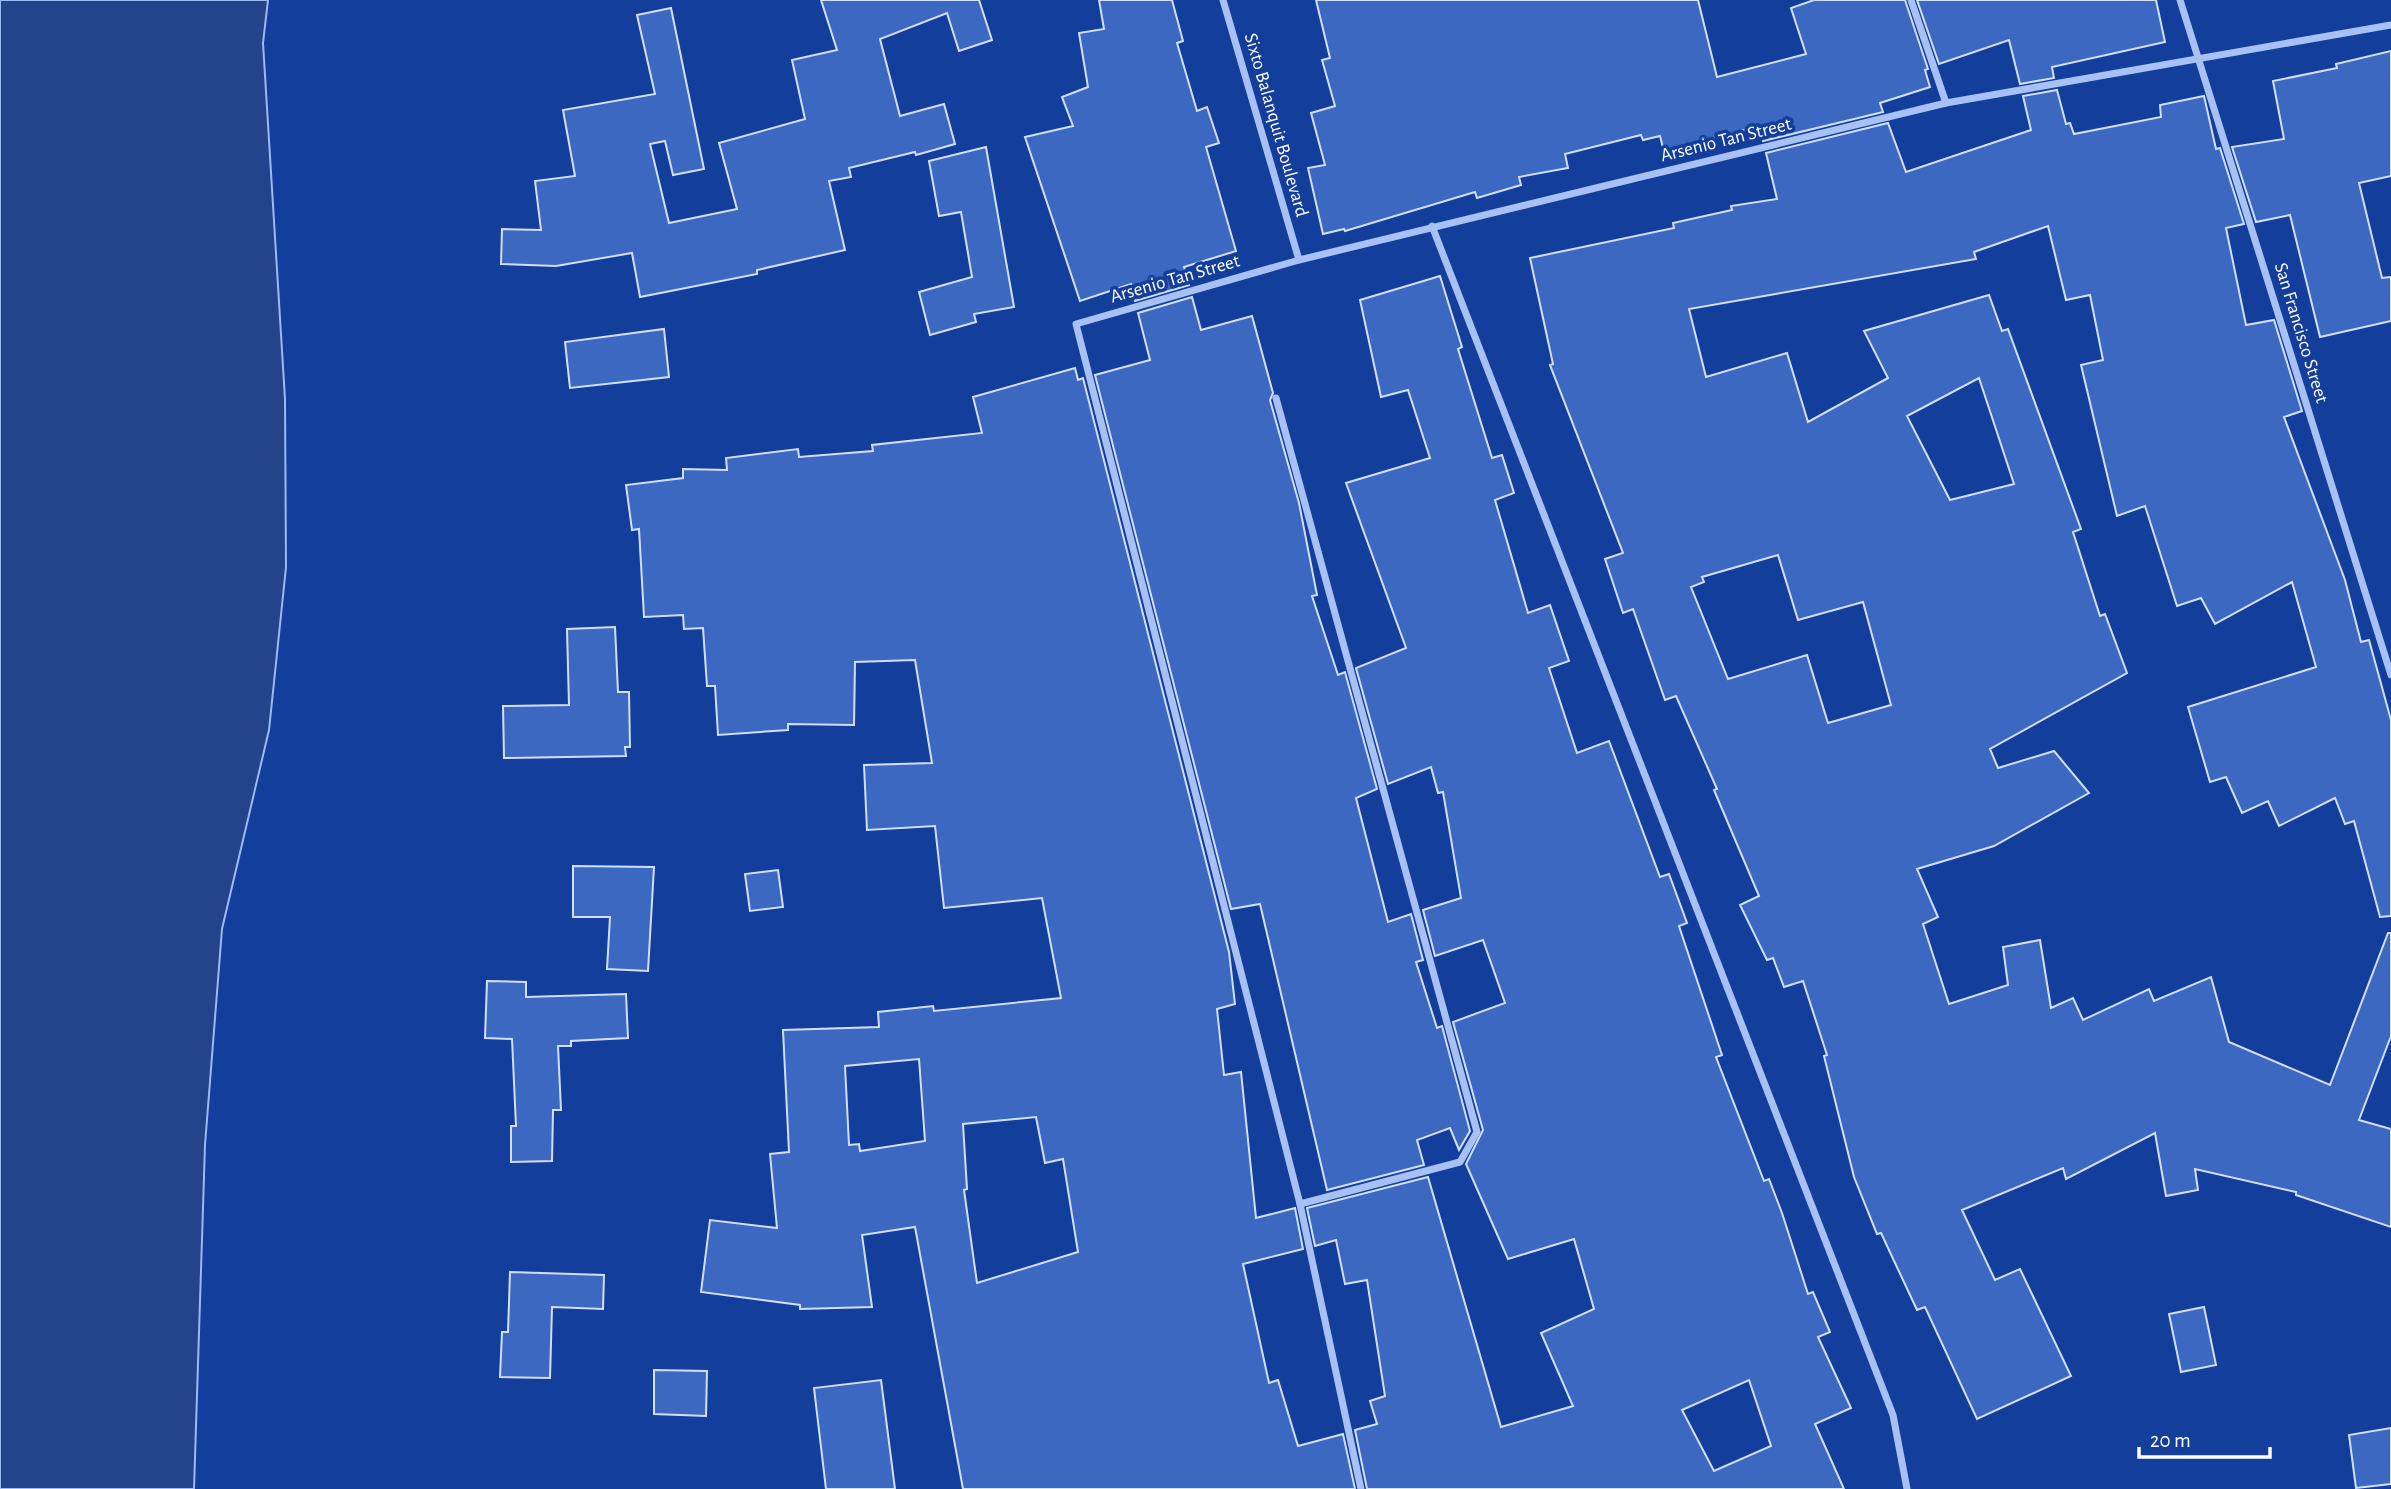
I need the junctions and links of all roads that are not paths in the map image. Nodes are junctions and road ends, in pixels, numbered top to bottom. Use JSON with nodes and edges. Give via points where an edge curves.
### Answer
{"nodes":[{"id":1,"x":1223,"y":0,"type":"edge"},
{"id":2,"x":1911,"y":0,"type":"edge"},
{"id":3,"x":2180,"y":0,"type":"edge"},
{"id":4,"x":2391,"y":25,"type":"edge"},
{"id":5,"x":2199,"y":59,"type":"junction"},
{"id":6,"x":1946,"y":103,"type":"junction"},
{"id":7,"x":1432,"y":226,"type":"junction"},
{"id":8,"x":1299,"y":260,"type":"junction"},
{"id":9,"x":1276,"y":398,"type":"dead end"},
{"id":10,"x":2391,"y":675,"type":"edge"},
{"id":11,"x":1300,"y":1204,"type":"junction"},
{"id":12,"x":1361,"y":1489,"type":"edge"},
{"id":13,"x":1907,"y":1489,"type":"edge"}],
"edges":[{"from":1,"to":8,"type":"street","name":"Sixto Balanquit Boulevard"},
{"from":2,"to":6,"type":"street"},
{"from":3,"to":5,"type":"street","name":"San Francisco Street"},
{"from":4,"to":5,"type":"street","name":"Arsenio Tan Street"},
{"from":5,"to":6,"type":"street","name":"Arsenio Tan Street"},
{"from":5,"to":10,"type":"street","name":"San Francisco Street"},
{"from":6,"to":7,"type":"street","name":"Arsenio Tan Street"},
{"from":7,"to":8,"type":"street","name":"Arsenio Tan Street"},
{"from":7,"to":13,"type":"street","via":[[1893,1415]]},
{"from":8,"to":11,"type":"street","name":"Arsenio Tan Street","via":[[1076,324]]},
{"from":9,"to":11,"type":"street","via":[[1477,1132],[1460,1162]]},
{"from":11,"to":12,"type":"street"}]}
